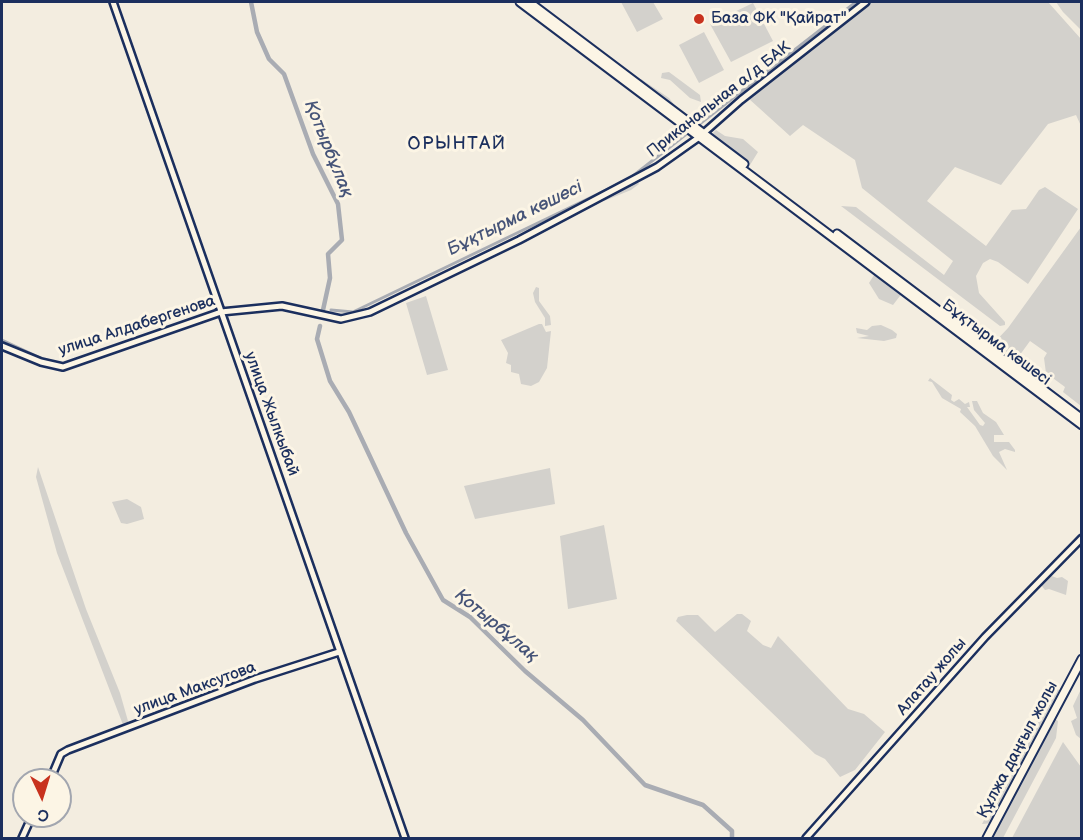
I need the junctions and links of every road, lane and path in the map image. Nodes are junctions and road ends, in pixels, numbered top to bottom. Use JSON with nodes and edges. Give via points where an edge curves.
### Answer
{"nodes":[{"id":1,"x":113,"y":2,"type":"edge"},
{"id":2,"x":520,"y":2,"type":"edge"},
{"id":3,"x":529,"y":2,"type":"edge"},
{"id":4,"x":866,"y":2,"type":"edge"},
{"id":5,"x":536,"y":10,"type":"junction"},
{"id":6,"x":699,"y":133,"type":"junction"},
{"id":7,"x":221,"y":312,"type":"junction"},
{"id":8,"x":355,"y":318,"type":"joint"},
{"id":9,"x":2,"y":346,"type":"edge"},
{"id":10,"x":1042,"y":392,"type":"junction"},
{"id":11,"x":1082,"y":413,"type":"edge"},
{"id":12,"x":1082,"y":418,"type":"edge"},
{"id":13,"x":1082,"y":425,"type":"edge"},
{"id":14,"x":1082,"y":430,"type":"edge"},
{"id":15,"x":1082,"y":538,"type":"edge"},
{"id":16,"x":1082,"y":651,"type":"edge"},
{"id":17,"x":339,"y":652,"type":"junction"},
{"id":18,"x":1081,"y":663,"type":"edge"},
{"id":19,"x":1073,"y":675,"type":"junction"},
{"id":20,"x":56,"y":768,"type":"edge"},
{"id":21,"x":405,"y":837,"type":"edge"},
{"id":22,"x":806,"y":838,"type":"edge"},
{"id":23,"x":987,"y":838,"type":"edge"}],
"edges":[{"from":1,"to":7,"type":"street","name":"улица Жылкыбай"},
{"from":2,"to":5,"type":"main road","name":"Бұқтырма көшесі"},
{"from":3,"to":5,"type":"main road","name":"Бұқтырма көшесі"},
{"from":4,"to":6,"type":"street","name":"Приканальная а/д БАК"},
{"from":5,"to":6,"type":"main road","name":"Бұқтырма көшесі"},
{"from":6,"to":8,"type":"street","name":"Приканальная а/д БАК","via":[[638,179]]},
{"from":6,"to":10,"type":"main road","name":"Бұқтырма көшесі"},
{"from":7,"to":8,"type":"street","name":"улица Алдабергенова","via":[[282,306],[341,319]]},
{"from":7,"to":9,"type":"street","name":"улица Алдабергенова","via":[[63,367]]},
{"from":7,"to":17,"type":"street","name":"улица Жылкыбай"},
{"from":10,"to":11,"type":"main road"},
{"from":10,"to":12,"type":"main road","name":"Бұқтырма көшесі"},
{"from":10,"to":13,"type":"main road","name":"Бұқтырма көшесі"},
{"from":10,"to":14,"type":"main road"},
{"from":15,"to":22,"type":"street","name":"Алатау жолы","via":[[985,637]]},
{"from":16,"to":19,"type":"main road"},
{"from":17,"to":20,"type":"street","name":"улица Максутова","via":[[255,679],[62,754]]},
{"from":17,"to":21,"type":"street","name":"улица Жылкыбай"},
{"from":18,"to":19,"type":"main road"},
{"from":19,"to":23,"type":"main road","name":"Құлжа даңғыл жолы"}]}
